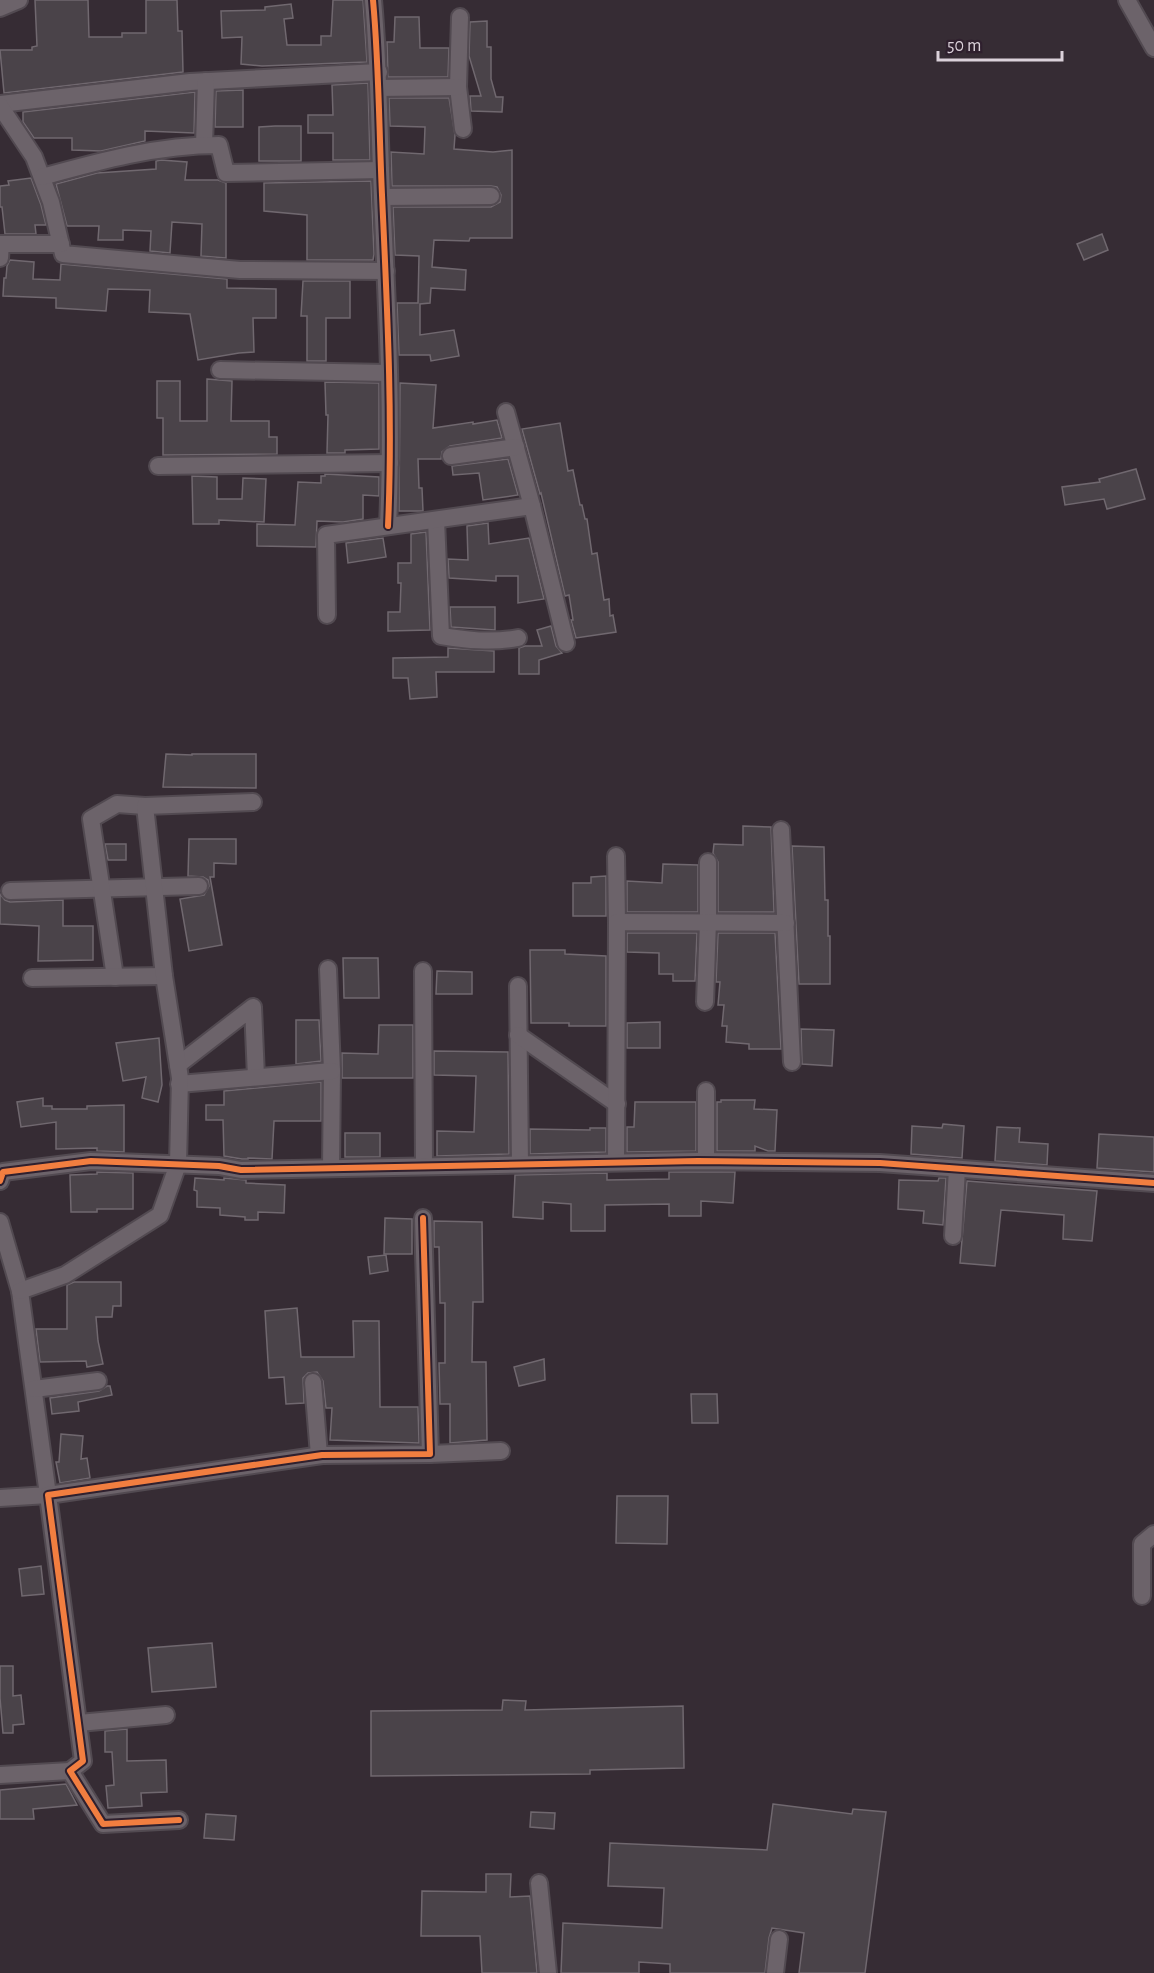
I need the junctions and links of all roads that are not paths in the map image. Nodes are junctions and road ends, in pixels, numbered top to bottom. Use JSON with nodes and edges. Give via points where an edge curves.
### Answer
{"nodes":[{"id":1,"x":19,"y":0,"type":"edge"},
{"id":2,"x":373,"y":0,"type":"edge"},
{"id":3,"x":1126,"y":0,"type":"edge"},
{"id":4,"x":0,"y":8,"type":"edge"},
{"id":5,"x":460,"y":17,"type":"dead end"},
{"id":6,"x":1154,"y":48,"type":"edge"},
{"id":7,"x":379,"y":80,"type":"junction"},
{"id":8,"x":206,"y":81,"type":"junction"},
{"id":9,"x":458,"y":87,"type":"junction"},
{"id":10,"x":0,"y":105,"type":"edge"},
{"id":11,"x":463,"y":129,"type":"dead end"},
{"id":12,"x":204,"y":145,"type":"junction"},
{"id":13,"x":381,"y":170,"type":"junction"},
{"id":14,"x":42,"y":177,"type":"junction"},
{"id":15,"x":491,"y":196,"type":"dead end"},
{"id":16,"x":382,"y":197,"type":"junction"},
{"id":17,"x":61,"y":244,"type":"junction"},
{"id":18,"x":0,"y":258,"type":"edge"},
{"id":19,"x":386,"y":271,"type":"junction"},
{"id":20,"x":220,"y":370,"type":"dead end"},
{"id":21,"x":388,"y":373,"type":"junction"},
{"id":22,"x":506,"y":412,"type":"dead end"},
{"id":23,"x":516,"y":447,"type":"junction"},
{"id":24,"x":451,"y":456,"type":"dead end"},
{"id":25,"x":390,"y":464,"type":"junction"},
{"id":26,"x":158,"y":466,"type":"dead end"},
{"id":27,"x":532,"y":506,"type":"junction"},
{"id":28,"x":436,"y":520,"type":"junction"},
{"id":29,"x":388,"y":526,"type":"junction"},
{"id":30,"x":327,"y":615,"type":"dead end"},
{"id":31,"x":518,"y":638,"type":"dead end"},
{"id":32,"x":566,"y":643,"type":"dead end"},
{"id":33,"x":253,"y":802,"type":"dead end"},
{"id":34,"x":145,"y":806,"type":"junction"},
{"id":35,"x":781,"y":830,"type":"dead end"},
{"id":36,"x":616,"y":856,"type":"dead end"},
{"id":37,"x":708,"y":862,"type":"dead end"},
{"id":38,"x":199,"y":886,"type":"dead end"},
{"id":39,"x":154,"y":888,"type":"junction"},
{"id":40,"x":102,"y":889,"type":"junction"},
{"id":41,"x":10,"y":891,"type":"dead end"},
{"id":42,"x":618,"y":922,"type":"junction"},
{"id":43,"x":708,"y":922,"type":"junction"},
{"id":44,"x":786,"y":923,"type":"junction"},
{"id":45,"x":328,"y":969,"type":"dead end"},
{"id":46,"x":423,"y":971,"type":"dead end"},
{"id":47,"x":164,"y":976,"type":"junction"},
{"id":48,"x":115,"y":977,"type":"junction"},
{"id":49,"x":32,"y":978,"type":"dead end"},
{"id":50,"x":518,"y":986,"type":"dead end"},
{"id":51,"x":705,"y":1002,"type":"dead end"},
{"id":52,"x":518,"y":1035,"type":"junction"},
{"id":53,"x":792,"y":1062,"type":"dead end"},
{"id":54,"x":177,"y":1065,"type":"junction"},
{"id":55,"x":332,"y":1071,"type":"junction"},
{"id":56,"x":256,"y":1077,"type":"junction"},
{"id":57,"x":179,"y":1084,"type":"junction"},
{"id":58,"x":706,"y":1091,"type":"dead end"},
{"id":59,"x":617,"y":1104,"type":"junction"},
{"id":60,"x":616,"y":1161,"type":"junction"},
{"id":61,"x":706,"y":1161,"type":"junction"},
{"id":62,"x":178,"y":1164,"type":"junction"},
{"id":63,"x":520,"y":1164,"type":"junction"},
{"id":64,"x":424,"y":1166,"type":"junction"},
{"id":65,"x":331,"y":1168,"type":"junction"},
{"id":66,"x":957,"y":1169,"type":"junction"},
{"id":67,"x":1,"y":1170,"type":"edge"},
{"id":68,"x":1154,"y":1183,"type":"edge"},
{"id":69,"x":423,"y":1218,"type":"dead end"},
{"id":70,"x":0,"y":1221,"type":"edge"},
{"id":71,"x":953,"y":1236,"type":"dead end"},
{"id":72,"x":20,"y":1291,"type":"junction"},
{"id":73,"x":98,"y":1381,"type":"dead end"},
{"id":74,"x":313,"y":1382,"type":"dead end"},
{"id":75,"x":34,"y":1389,"type":"junction"},
{"id":76,"x":501,"y":1451,"type":"dead end"},
{"id":77,"x":430,"y":1454,"type":"junction"},
{"id":78,"x":319,"y":1455,"type":"junction"},
{"id":79,"x":48,"y":1495,"type":"junction"},
{"id":80,"x":0,"y":1498,"type":"edge"},
{"id":81,"x":1154,"y":1534,"type":"edge"},
{"id":82,"x":1142,"y":1596,"type":"dead end"},
{"id":83,"x":166,"y":1715,"type":"dead end"},
{"id":84,"x":79,"y":1723,"type":"junction"},
{"id":85,"x":70,"y":1771,"type":"junction"},
{"id":86,"x":0,"y":1775,"type":"edge"},
{"id":87,"x":179,"y":1820,"type":"dead end"},
{"id":88,"x":539,"y":1883,"type":"dead end"},
{"id":89,"x":779,"y":1939,"type":"dead end"},
{"id":90,"x":548,"y":1973,"type":"edge"},
{"id":91,"x":775,"y":1973,"type":"edge"}],
"edges":[{"from":1,"to":4,"type":"street"},
{"from":2,"to":7,"type":"street"},
{"from":3,"to":6,"type":"street"},
{"from":5,"to":9,"type":"street"},
{"from":7,"to":8,"type":"street"},
{"from":7,"to":9,"type":"street"},
{"from":7,"to":13,"type":"street"},
{"from":8,"to":10,"type":"street"},
{"from":8,"to":12,"type":"street"},
{"from":9,"to":11,"type":"street"},
{"from":10,"to":14,"type":"street","via":[[34,157]]},
{"from":12,"to":13,"type":"street","via":[[219,145],[226,173]]},
{"from":12,"to":14,"type":"street","via":[[112,158]]},
{"from":13,"to":16,"type":"street"},
{"from":14,"to":17,"type":"street"},
{"from":15,"to":16,"type":"street"},
{"from":16,"to":19,"type":"street"},
{"from":17,"to":18,"type":"street","via":[[1,244]]},
{"from":17,"to":19,"type":"street","via":[[63,254],[240,270]]},
{"from":19,"to":21,"type":"street"},
{"from":20,"to":21,"type":"street"},
{"from":21,"to":25,"type":"street"},
{"from":22,"to":23,"type":"street"},
{"from":23,"to":24,"type":"street"},
{"from":23,"to":27,"type":"street"},
{"from":25,"to":26,"type":"street"},
{"from":25,"to":29,"type":"street"},
{"from":27,"to":28,"type":"street"},
{"from":27,"to":32,"type":"street"},
{"from":28,"to":29,"type":"street"},
{"from":28,"to":31,"type":"street","via":[[441,636],[466,640]]},
{"from":29,"to":30,"type":"street","via":[[326,535]]},
{"from":33,"to":34,"type":"street"},
{"from":34,"to":39,"type":"street"},
{"from":34,"to":40,"type":"street","via":[[117,804],[91,819]]},
{"from":35,"to":44,"type":"street"},
{"from":36,"to":42,"type":"street"},
{"from":37,"to":43,"type":"street"},
{"from":38,"to":39,"type":"street"},
{"from":39,"to":40,"type":"street"},
{"from":39,"to":47,"type":"street"},
{"from":40,"to":41,"type":"street"},
{"from":40,"to":48,"type":"street"},
{"from":42,"to":43,"type":"street"},
{"from":42,"to":59,"type":"street"},
{"from":43,"to":44,"type":"street"},
{"from":43,"to":51,"type":"street"},
{"from":44,"to":53,"type":"street"},
{"from":45,"to":55,"type":"street"},
{"from":46,"to":64,"type":"street"},
{"from":47,"to":48,"type":"street"},
{"from":47,"to":54,"type":"street"},
{"from":48,"to":49,"type":"street"},
{"from":50,"to":52,"type":"street"},
{"from":52,"to":59,"type":"street"},
{"from":52,"to":63,"type":"street"},
{"from":54,"to":56,"type":"street","via":[[252,1007]]},
{"from":54,"to":57,"type":"street"},
{"from":55,"to":56,"type":"street"},
{"from":55,"to":65,"type":"street"},
{"from":56,"to":57,"type":"street"},
{"from":57,"to":62,"type":"street"},
{"from":58,"to":61,"type":"street"},
{"from":59,"to":60,"type":"street"},
{"from":60,"to":61,"type":"street"},
{"from":60,"to":63,"type":"street"},
{"from":61,"to":66,"type":"street"},
{"from":62,"to":65,"type":"street","via":[[241,1170]]},
{"from":62,"to":67,"type":"street","via":[[91,1161]]},
{"from":62,"to":72,"type":"street","via":[[160,1215],[65,1275]]},
{"from":63,"to":64,"type":"street"},
{"from":64,"to":65,"type":"street"},
{"from":66,"to":68,"type":"street"},
{"from":66,"to":71,"type":"street"},
{"from":69,"to":77,"type":"street"},
{"from":70,"to":72,"type":"street"},
{"from":72,"to":75,"type":"street"},
{"from":73,"to":75,"type":"street"},
{"from":74,"to":78,"type":"street"},
{"from":75,"to":79,"type":"street"},
{"from":76,"to":77,"type":"street"},
{"from":77,"to":78,"type":"street"},
{"from":78,"to":79,"type":"street"},
{"from":79,"to":80,"type":"street"},
{"from":79,"to":84,"type":"street"},
{"from":81,"to":82,"type":"street","via":[[1142,1544]]},
{"from":83,"to":84,"type":"street"},
{"from":84,"to":85,"type":"street","via":[[84,1761]]},
{"from":85,"to":86,"type":"street"},
{"from":85,"to":87,"type":"street","via":[[103,1824]]},
{"from":88,"to":90,"type":"street"},
{"from":89,"to":91,"type":"street"}]}
